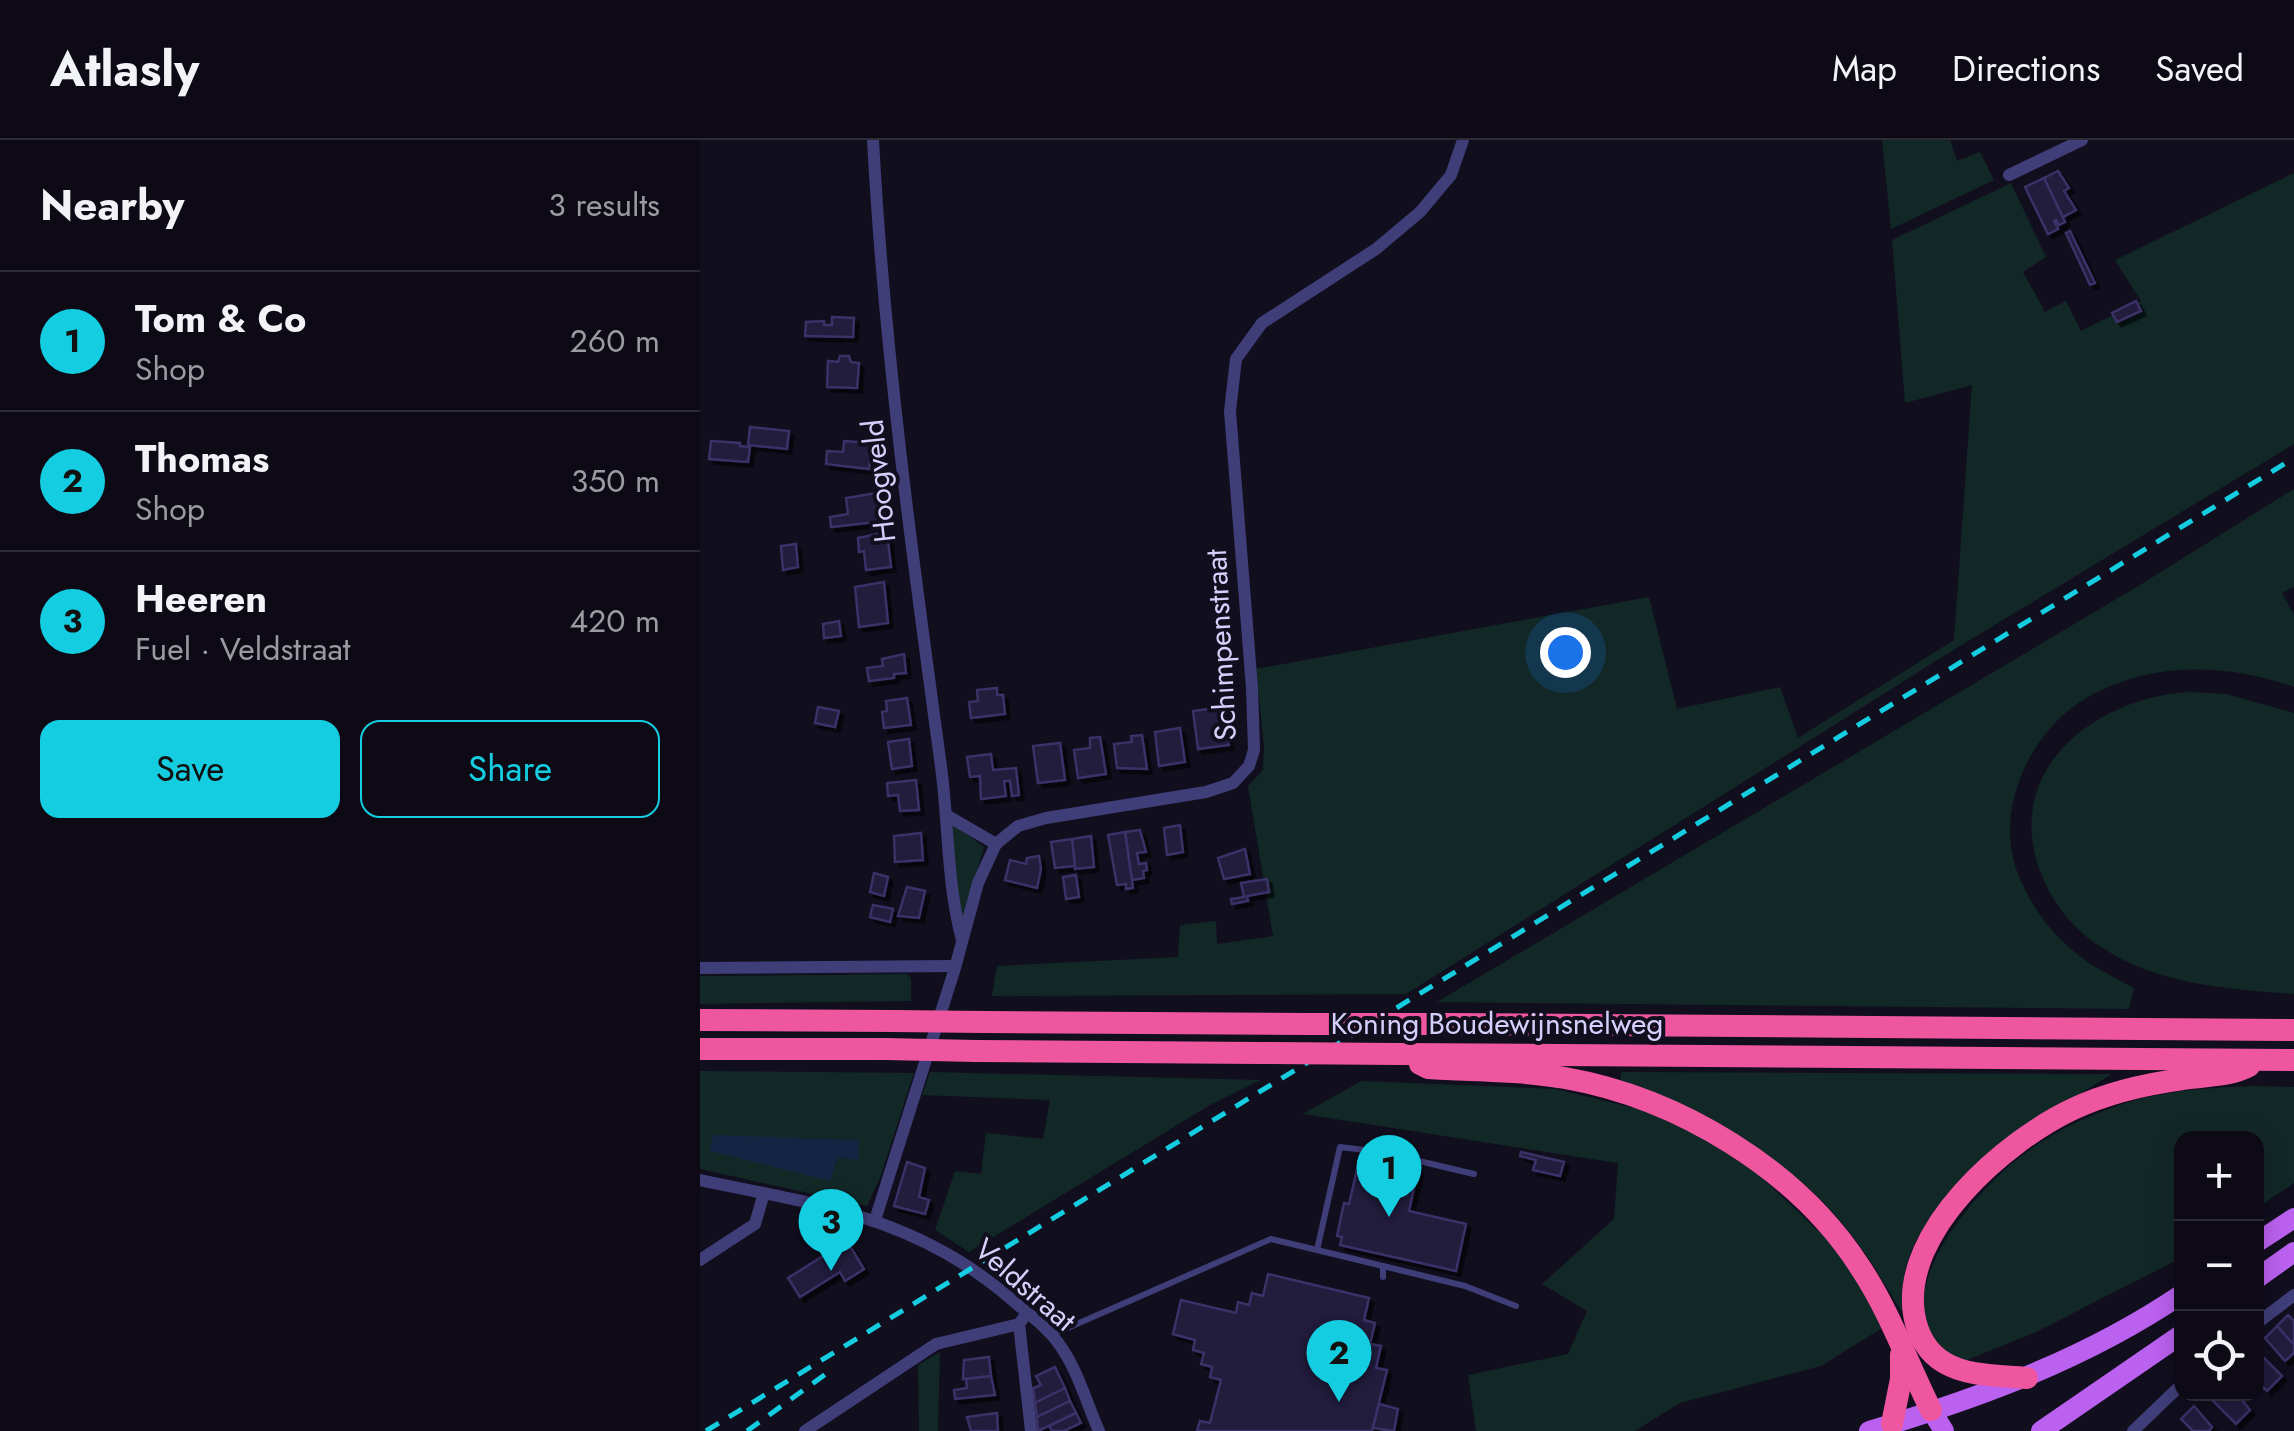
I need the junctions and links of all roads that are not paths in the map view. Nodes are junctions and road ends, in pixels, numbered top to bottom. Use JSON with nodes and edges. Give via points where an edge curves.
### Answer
{"nodes":[{"id":1,"x":873,"y":140,"type":"edge"},
{"id":2,"x":1463,"y":140,"type":"edge"},
{"id":3,"x":2082,"y":140,"type":"edge"},
{"id":4,"x":2009,"y":175,"type":"dead end"},
{"id":5,"x":946,"y":815,"type":"junction"},
{"id":6,"x":996,"y":844,"type":"junction"},
{"id":7,"x":963,"y":942,"type":"junction"},
{"id":8,"x":956,"y":966,"type":"junction"},
{"id":9,"x":700,"y":968,"type":"edge"},
{"id":10,"x":700,"y":1020,"type":"edge"},
{"id":11,"x":2294,"y":1030,"type":"edge"},
{"id":12,"x":700,"y":1049,"type":"edge"},
{"id":13,"x":1399,"y":1054,"type":"junction"},
{"id":14,"x":2262,"y":1060,"type":"junction"},
{"id":15,"x":2294,"y":1060,"type":"edge"},
{"id":16,"x":1474,"y":1174,"type":"dead end"},
{"id":17,"x":700,"y":1180,"type":"edge"},
{"id":18,"x":764,"y":1193,"type":"junction"},
{"id":19,"x":2294,"y":1218,"type":"edge"},
{"id":20,"x":875,"y":1220,"type":"junction"},
{"id":21,"x":2264,"y":1239,"type":"edge"},
{"id":22,"x":1317,"y":1250,"type":"junction"},
{"id":23,"x":2294,"y":1252,"type":"edge"},
{"id":24,"x":700,"y":1260,"type":"edge"},
{"id":25,"x":1383,"y":1266,"type":"junction"},
{"id":26,"x":2264,"y":1273,"type":"edge"},
{"id":27,"x":1383,"y":1277,"type":"dead end"},
{"id":28,"x":2294,"y":1295,"type":"edge"},
{"id":29,"x":2174,"y":1299,"type":"edge"},
{"id":30,"x":1516,"y":1306,"type":"dead end"},
{"id":31,"x":1023,"y":1318,"type":"junction"},
{"id":32,"x":2264,"y":1318,"type":"edge"},
{"id":33,"x":1052,"y":1335,"type":"junction"},
{"id":34,"x":2174,"y":1340,"type":"edge"},
{"id":35,"x":1902,"y":1346,"type":"junction"},
{"id":36,"x":2027,"y":1378,"type":"junction"},
{"id":37,"x":2174,"y":1391,"type":"edge"},
{"id":38,"x":1931,"y":1410,"type":"junction"},
{"id":39,"x":1879,"y":1429,"type":"edge"},
{"id":40,"x":2046,"y":1430,"type":"edge"},
{"id":41,"x":805,"y":1431,"type":"edge"},
{"id":42,"x":1032,"y":1431,"type":"edge"},
{"id":43,"x":1099,"y":1431,"type":"edge"},
{"id":44,"x":1944,"y":1431,"type":"edge"},
{"id":45,"x":2133,"y":1431,"type":"edge"}],
"edges":[{"from":1,"to":5,"type":"street","name":"Hoogveld","via":[[884,312]]},
{"from":2,"to":6,"type":"street","name":"Schimpenstraat","via":[[1451,175],[1420,212],[1262,323],[1236,358],[1230,410],[1252,688],[1254,750],[1248,766],[1232,783],[1206,792],[1046,818],[1018,826]]},
{"from":3,"to":4,"type":"street"},
{"from":5,"to":6,"type":"street"},
{"from":5,"to":7,"type":"street","name":"Hoogveld","via":[[949,881]]},
{"from":6,"to":7,"type":"street"},
{"from":7,"to":8,"type":"street"},
{"from":8,"to":9,"type":"street"},
{"from":8,"to":20,"type":"street"},
{"from":10,"to":11,"type":"highway","name":"Koning Boudewijnsnelweg","bridge":true},
{"from":12,"to":13,"type":"highway","name":"Koning Boudewijnsnelweg","bridge":true},
{"from":13,"to":14,"type":"highway","name":"Koning Boudewijnsnelweg"},
{"from":13,"to":35,"type":"highway","via":[[1428,1068],[1564,1078],[1637,1096],[1736,1143],[1849,1251]]},
{"from":14,"to":15,"type":"highway","name":"Koning Boudewijnsnelweg"},
{"from":14,"to":36,"type":"highway","via":[[2233,1074],[2139,1086],[2073,1109],[1994,1162],[1942,1219],[1916,1271],[1911,1298],[1925,1345],[1965,1372]]},
{"from":16,"to":22,"type":"lane","via":[[1340,1147]]},
{"from":17,"to":18,"type":"street","name":"Veldstraat"},
{"from":18,"to":20,"type":"street","name":"Veldstraat"},
{"from":18,"to":24,"type":"street","via":[[755,1224]]},
{"from":19,"to":21,"type":"main road"},
{"from":20,"to":31,"type":"street","name":"Veldstraat","via":[[964,1262]]},
{"from":22,"to":25,"type":"lane"},
{"from":22,"to":33,"type":"lane","via":[[1271,1240]]},
{"from":23,"to":26,"type":"main road"},
{"from":25,"to":27,"type":"lane"},
{"from":25,"to":30,"type":"lane"},
{"from":28,"to":32,"type":"street"},
{"from":29,"to":36,"type":"main road","via":[[2120,1335]]},
{"from":31,"to":33,"type":"street","name":"Veldstraat"},
{"from":31,"to":41,"type":"street","via":[[936,1344]]},
{"from":31,"to":42,"type":"street"},
{"from":33,"to":43,"type":"street","name":"Veldstraat"},
{"from":34,"to":40,"type":"main road"},
{"from":35,"to":38,"type":"highway"},
{"from":35,"to":39,"type":"highway","via":[[1901,1379]]},
{"from":36,"to":38,"type":"main road"},
{"from":37,"to":45,"type":"street"},
{"from":38,"to":39,"type":"main road"},
{"from":38,"to":44,"type":"main road"}]}
